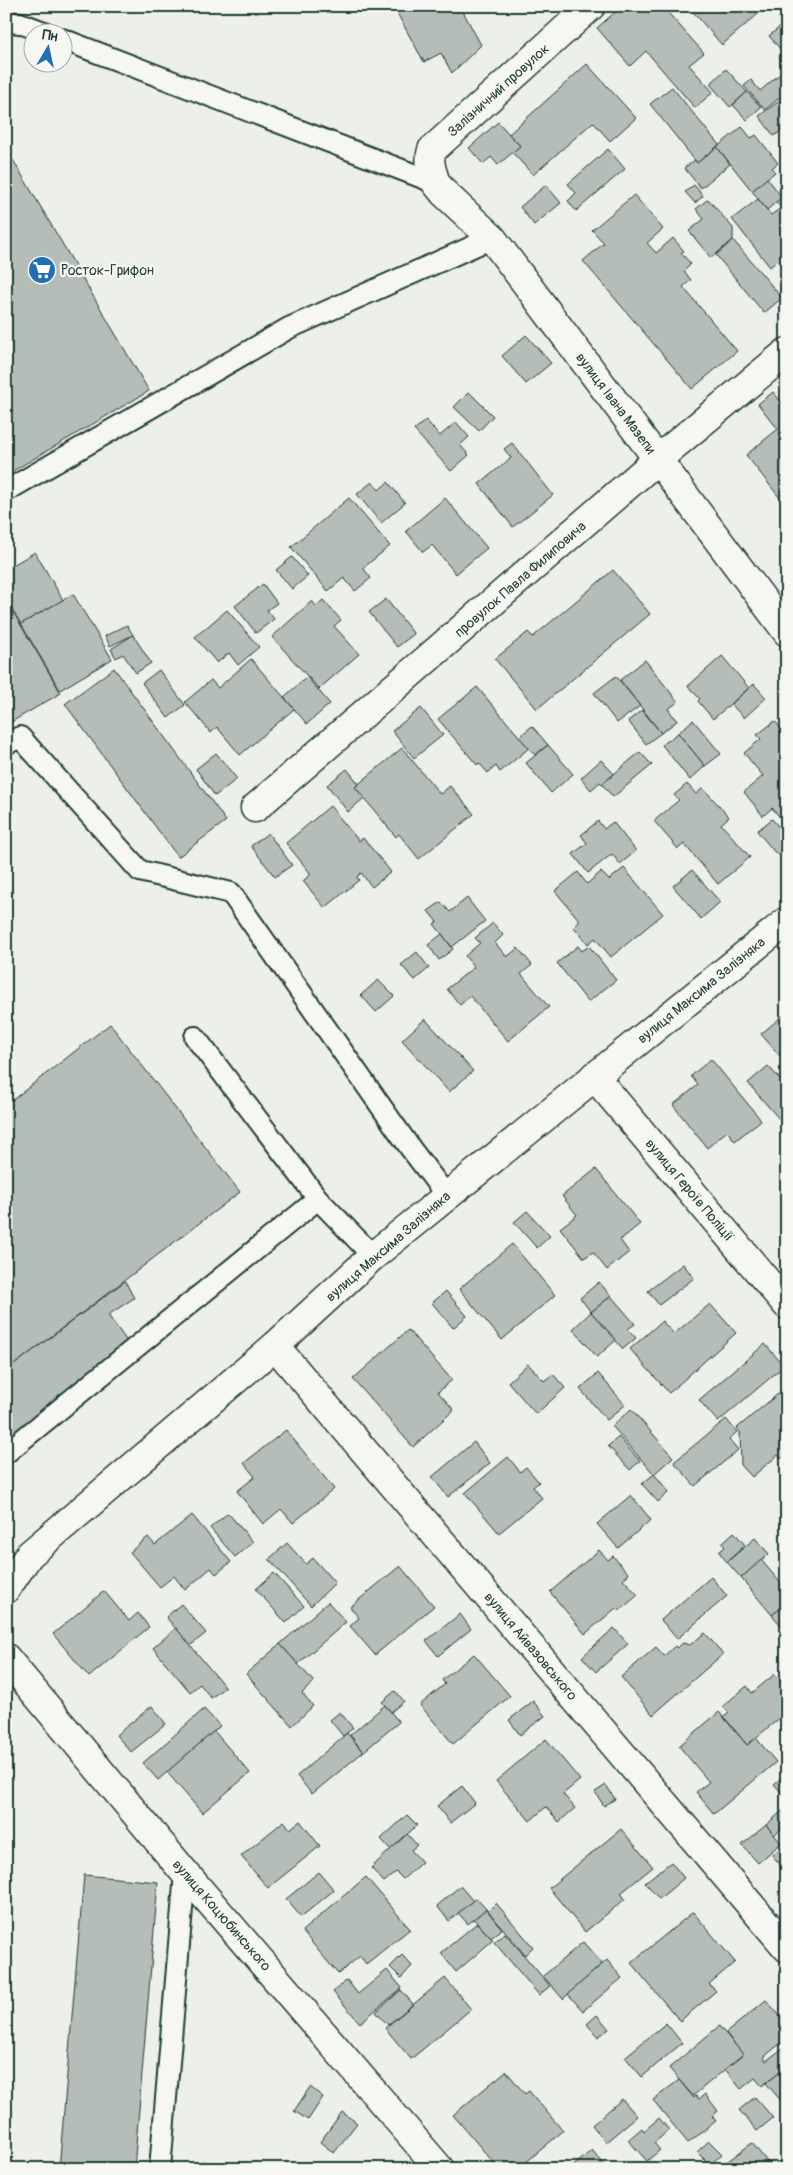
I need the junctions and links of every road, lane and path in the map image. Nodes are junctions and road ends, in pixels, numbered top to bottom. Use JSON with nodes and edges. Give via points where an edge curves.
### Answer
{"nodes":[{"id":1,"x":591,"y":6,"type":"edge"},
{"id":2,"x":6,"y":22,"type":"edge"},
{"id":3,"x":22,"y":24,"type":"edge"},
{"id":4,"x":72,"y":44,"type":"edge"},
{"id":5,"x":436,"y":183,"type":"junction"},
{"id":6,"x":492,"y":238,"type":"junction"},
{"id":7,"x":787,"y":352,"type":"edge"},
{"id":8,"x":658,"y":459,"type":"junction"},
{"id":9,"x":6,"y":491,"type":"edge"},
{"id":10,"x":787,"y":632,"type":"edge"},
{"id":11,"x":6,"y":744,"type":"edge"},
{"id":12,"x":255,"y":808,"type":"dead end"},
{"id":13,"x":787,"y":921,"type":"edge"},
{"id":14,"x":195,"y":1037,"type":"dead end"},
{"id":15,"x":594,"y":1076,"type":"junction"},
{"id":16,"x":446,"y":1195,"type":"junction"},
{"id":17,"x":318,"y":1199,"type":"junction"},
{"id":18,"x":374,"y":1256,"type":"junction"},
{"id":19,"x":787,"y":1305,"type":"edge"},
{"id":20,"x":275,"y":1346,"type":"junction"},
{"id":21,"x":6,"y":1453,"type":"edge"},
{"id":22,"x":6,"y":1589,"type":"edge"},
{"id":23,"x":6,"y":1658,"type":"edge"},
{"id":24,"x":185,"y":1873,"type":"junction"},
{"id":25,"x":787,"y":1948,"type":"edge"},
{"id":26,"x":160,"y":2169,"type":"edge"},
{"id":27,"x":440,"y":2169,"type":"edge"}],
"edges":[{"from":1,"to":5,"type":"street","name":"Залізничний провулок","via":[[432,150],[430,166]]},
{"from":2,"to":3,"type":"lane"},
{"from":4,"to":5,"type":"lane"},
{"from":5,"to":6,"type":"street","name":"вулиця Івана Мазепи"},
{"from":6,"to":8,"type":"street","name":"вулиця Івана Мазепи"},
{"from":6,"to":9,"type":"lane","via":[[289,328]]},
{"from":7,"to":8,"type":"street","name":"провулок Павла Филиповича"},
{"from":8,"to":10,"type":"street","name":"вулиця Івана Мазепи"},
{"from":8,"to":12,"type":"street","name":"провулок Павла Филиповича"},
{"from":11,"to":16,"type":"lane","via":[[20,737],[140,870],[231,893]]},
{"from":13,"to":15,"type":"street","name":"вулиця Максима Залізняка"},
{"from":14,"to":17,"type":"lane"},
{"from":15,"to":16,"type":"street","name":"вулиця Максима Залізняка"},
{"from":15,"to":19,"type":"street","name":"вулиця Героїв Поліції"},
{"from":16,"to":18,"type":"street","name":"вулиця Максима Залізняка"},
{"from":17,"to":18,"type":"lane"},
{"from":17,"to":21,"type":"lane"},
{"from":18,"to":20,"type":"street","name":"вулиця Максима Залізняка"},
{"from":20,"to":22,"type":"street","name":"вулиця Максима Залізняка","via":[[29,1555]]},
{"from":20,"to":25,"type":"street","name":"вулиця Айвазовського"},
{"from":23,"to":24,"type":"street","name":"вулиця Коцюбинського"},
{"from":24,"to":26,"type":"lane"},
{"from":24,"to":27,"type":"street","name":"вулиця Коцюбинського"}]}
